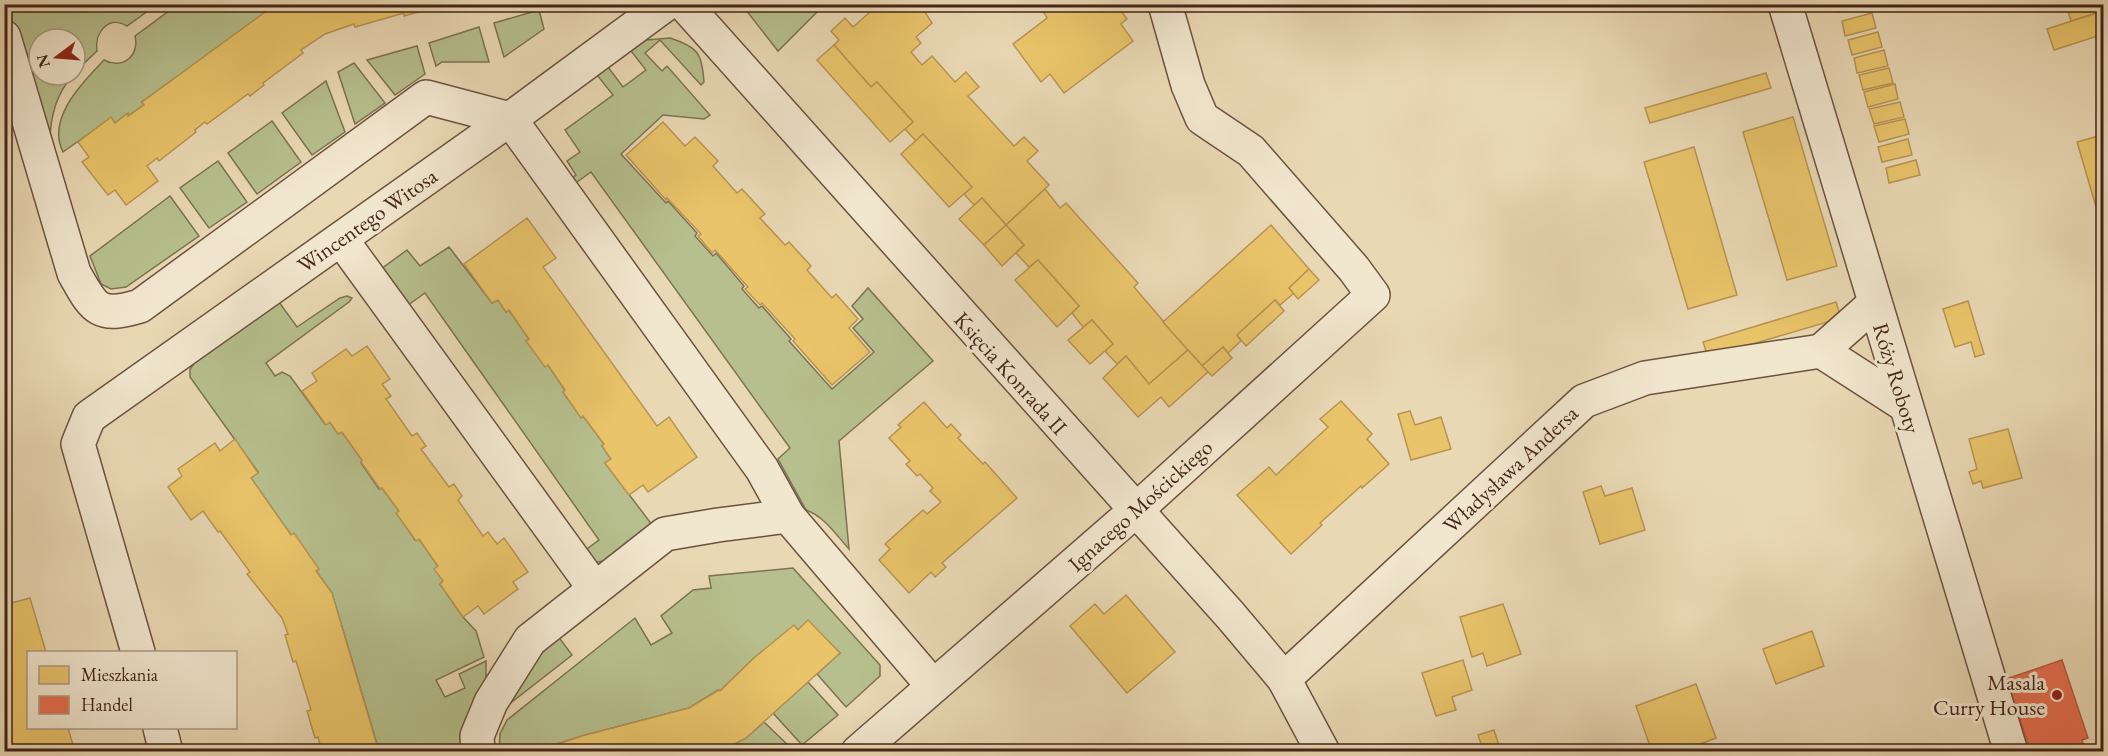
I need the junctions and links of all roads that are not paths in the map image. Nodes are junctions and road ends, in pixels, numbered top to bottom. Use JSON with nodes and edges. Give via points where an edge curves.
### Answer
{"nodes":[{"id":1,"x":666,"y":4,"type":"edge"},
{"id":2,"x":684,"y":4,"type":"edge"},
{"id":3,"x":1166,"y":4,"type":"edge"},
{"id":4,"x":1785,"y":4,"type":"edge"},
{"id":5,"x":4,"y":37,"type":"edge"},
{"id":6,"x":510,"y":119,"type":"junction"},
{"id":7,"x":341,"y":239,"type":"junction"},
{"id":8,"x":1875,"y":303,"type":"junction"},
{"id":9,"x":1821,"y":351,"type":"junction"},
{"id":10,"x":1905,"y":405,"type":"junction"},
{"id":11,"x":1135,"y":511,"type":"junction"},
{"id":12,"x":788,"y":516,"type":"junction"},
{"id":13,"x":595,"y":589,"type":"junction"},
{"id":14,"x":138,"y":651,"type":"edge"},
{"id":15,"x":1284,"y":679,"type":"junction"},
{"id":16,"x":933,"y":686,"type":"junction"},
{"id":17,"x":160,"y":729,"type":"edge"},
{"id":18,"x":166,"y":752,"type":"edge"},
{"id":19,"x":478,"y":752,"type":"edge"},
{"id":20,"x":858,"y":752,"type":"edge"},
{"id":21,"x":1323,"y":752,"type":"edge"},
{"id":22,"x":2011,"y":752,"type":"edge"}],
"edges":[{"from":1,"to":6,"type":"street","name":"Wincentego Witosa"},
{"from":2,"to":11,"type":"street","name":"Księcia Konrada II"},
{"from":3,"to":11,"type":"street","name":"Ignacego Mościckiego","via":[[1188,85],[1202,118],[1251,151],[1373,295]]},
{"from":4,"to":8,"type":"street","name":"Róży Roboty"},
{"from":5,"to":6,"type":"street","via":[[74,273],[90,301],[103,311],[120,312],[140,306],[426,97]]},
{"from":6,"to":7,"type":"street","name":"Wincentego Witosa"},
{"from":6,"to":12,"type":"street","via":[[762,470]]},
{"from":7,"to":13,"type":"street"},
{"from":7,"to":14,"type":"street","name":"Wincentego Witosa","via":[[89,417],[78,444]]},
{"from":8,"to":9,"type":"street"},
{"from":8,"to":10,"type":"street","name":"Róży Roboty"},
{"from":9,"to":10,"type":"street"},
{"from":9,"to":15,"type":"street","name":"Władysława Andersa","via":[[1646,378],[1584,401]]},
{"from":10,"to":22,"type":"street","name":"Róży Roboty"},
{"from":11,"to":15,"type":"street","name":"Księcia Konrada II"},
{"from":11,"to":16,"type":"street","name":"Ignacego Mościckiego"},
{"from":12,"to":13,"type":"street","via":[[665,534]]},
{"from":12,"to":16,"type":"street"},
{"from":13,"to":19,"type":"street","via":[[530,640],[491,702],[477,736]]},
{"from":15,"to":21,"type":"street","name":"Księcia Konrada II"},
{"from":16,"to":20,"type":"street","name":"Ignacego Mościckiego"},
{"from":17,"to":18,"type":"street"}]}
